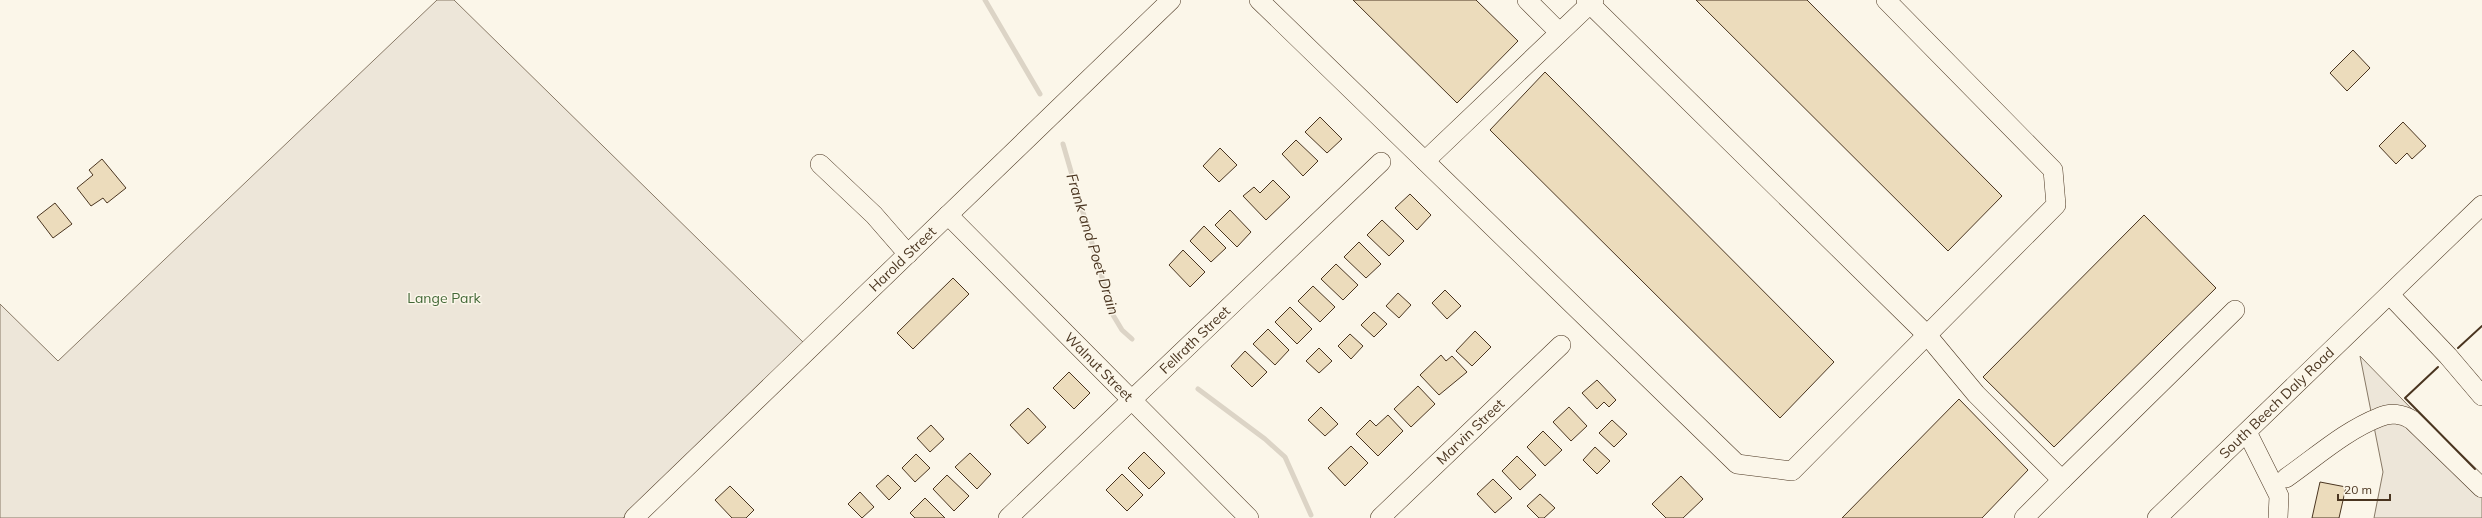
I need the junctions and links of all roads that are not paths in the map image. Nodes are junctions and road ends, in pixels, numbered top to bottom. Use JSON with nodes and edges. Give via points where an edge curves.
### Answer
{"nodes":[{"id":1,"x":1171,"y":0,"type":"edge"},
{"id":2,"x":1260,"y":0,"type":"edge"},
{"id":3,"x":1527,"y":0,"type":"edge"},
{"id":4,"x":1886,"y":0,"type":"edge"},
{"id":5,"x":1590,"y":1,"type":"edge"},
{"id":6,"x":1559,"y":32,"type":"junction"},
{"id":7,"x":1425,"y":161,"type":"junction"},
{"id":8,"x":1381,"y":162,"type":"dead end"},
{"id":9,"x":820,"y":164,"type":"dead end"},
{"id":10,"x":2482,"y":205,"type":"edge"},
{"id":11,"x":948,"y":215,"type":"junction"},
{"id":12,"x":908,"y":254,"type":"junction"},
{"id":13,"x":2394,"y":292,"type":"junction"},
{"id":14,"x":2235,"y":310,"type":"dead end"},
{"id":15,"x":1927,"y":334,"type":"junction"},
{"id":16,"x":1561,"y":345,"type":"dead end"},
{"id":17,"x":2482,"y":396,"type":"edge"},
{"id":18,"x":1132,"y":400,"type":"junction"},
{"id":19,"x":2247,"y":432,"type":"junction"},
{"id":20,"x":2286,"y":478,"type":"dead end"},
{"id":21,"x":2062,"y":480,"type":"junction"},
{"id":22,"x":2482,"y":488,"type":"edge"},
{"id":23,"x":634,"y":518,"type":"edge"},
{"id":24,"x":1008,"y":518,"type":"edge"},
{"id":25,"x":1249,"y":518,"type":"edge"},
{"id":26,"x":1380,"y":518,"type":"edge"},
{"id":27,"x":2024,"y":518,"type":"edge"},
{"id":28,"x":2157,"y":518,"type":"edge"},
{"id":29,"x":2278,"y":518,"type":"edge"}],
"edges":[{"from":1,"to":11,"type":"street","name":"Harold Street"},
{"from":2,"to":7,"type":"street"},
{"from":3,"to":6,"type":"street"},
{"from":4,"to":15,"type":"street","via":[[2053,170],[2056,205]]},
{"from":5,"to":6,"type":"street"},
{"from":5,"to":15,"type":"street"},
{"from":6,"to":7,"type":"street"},
{"from":7,"to":15,"type":"street","via":[[1737,464],[1792,471]]},
{"from":8,"to":18,"type":"street","name":"Fellrath Street"},
{"from":9,"to":12,"type":"street","via":[[874,215]]},
{"from":10,"to":13,"type":"street","name":"South Beech Daly Road"},
{"from":11,"to":12,"type":"street","name":"Harold Street"},
{"from":11,"to":18,"type":"street","name":"Walnut Street"},
{"from":12,"to":23,"type":"street","name":"Harold Street"},
{"from":13,"to":17,"type":"street"},
{"from":13,"to":19,"type":"street","name":"South Beech Daly Road"},
{"from":14,"to":21,"type":"street"},
{"from":15,"to":21,"type":"street","via":[[1976,394]]},
{"from":16,"to":26,"type":"street","name":"Marvin Street"},
{"from":18,"to":24,"type":"street","name":"Fellrath Street"},
{"from":18,"to":25,"type":"street","name":"Walnut Street"},
{"from":19,"to":28,"type":"street","name":"South Beech Daly Road"},
{"from":19,"to":29,"type":"street","via":[[2279,496]]},
{"from":20,"to":22,"type":"street","via":[[2354,431],[2381,416],[2396,414],[2405,415],[2412,420]]},
{"from":21,"to":27,"type":"street"}]}
